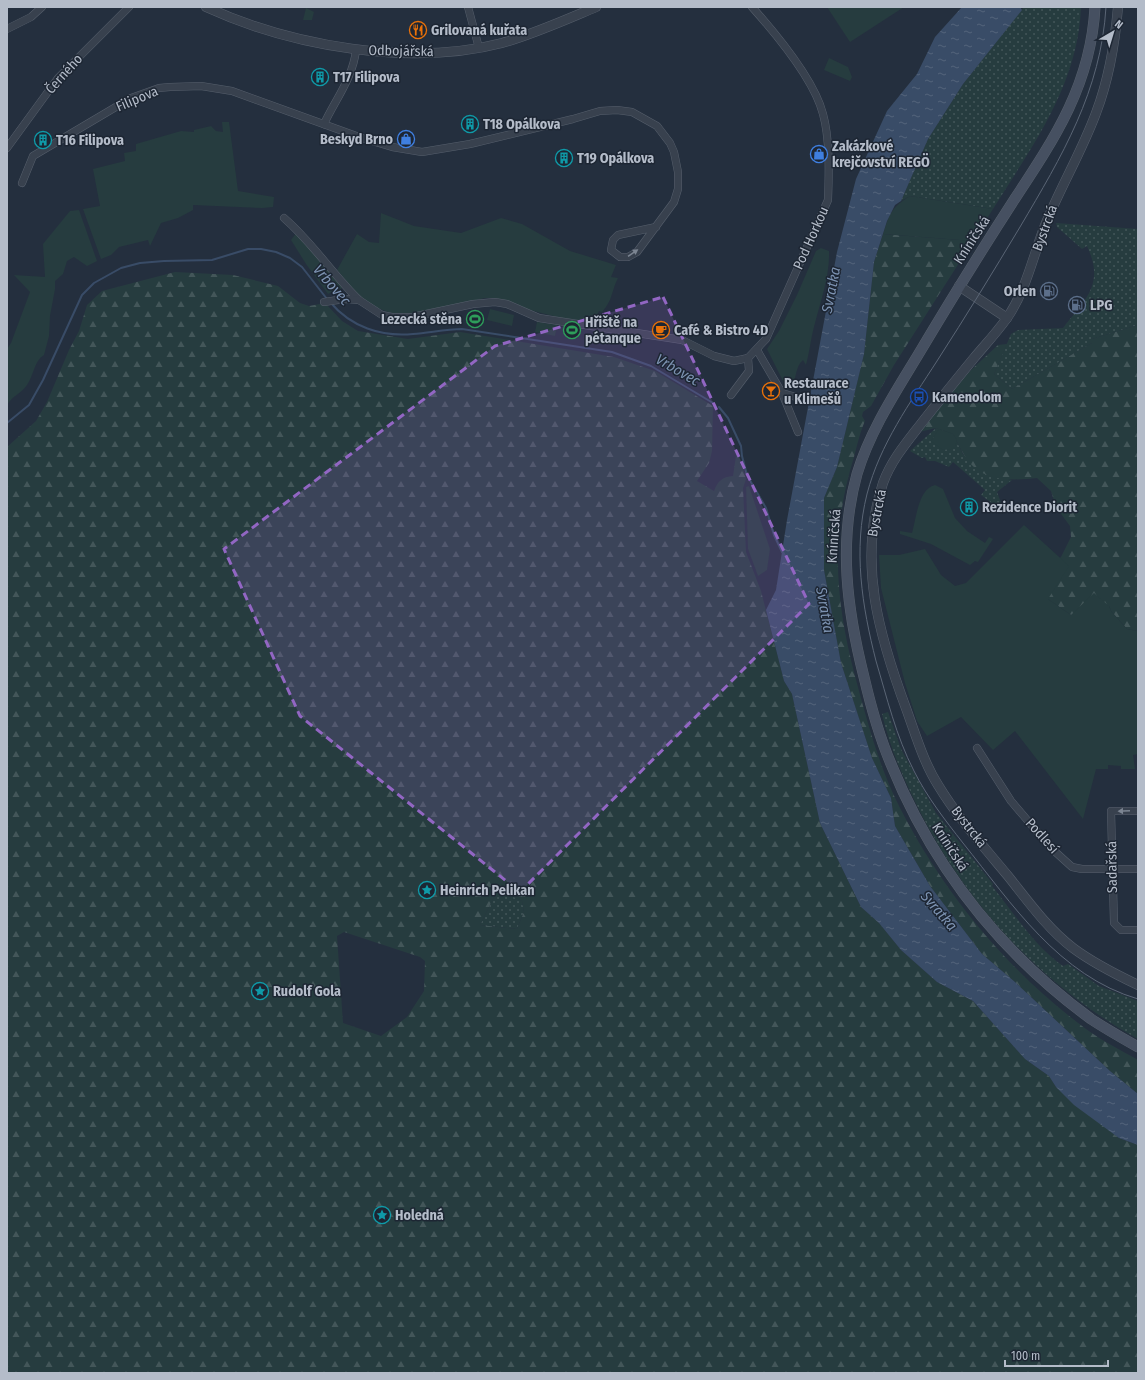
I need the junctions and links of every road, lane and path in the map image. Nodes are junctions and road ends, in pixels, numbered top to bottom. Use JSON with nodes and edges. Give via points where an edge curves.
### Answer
{"nodes":[{"id":1,"x":42,"y":7,"type":"edge"},
{"id":2,"x":128,"y":7,"type":"edge"},
{"id":3,"x":206,"y":7,"type":"edge"},
{"id":4,"x":468,"y":7,"type":"edge"},
{"id":5,"x":596,"y":7,"type":"edge"},
{"id":6,"x":752,"y":7,"type":"edge"},
{"id":7,"x":1095,"y":7,"type":"edge"},
{"id":8,"x":1118,"y":7,"type":"edge"},
{"id":9,"x":7,"y":29,"type":"edge"},
{"id":10,"x":479,"y":48,"type":"junction"},
{"id":11,"x":356,"y":50,"type":"junction"},
{"id":12,"x":324,"y":124,"type":"junction"},
{"id":13,"x":7,"y":148,"type":"edge"},
{"id":14,"x":22,"y":183,"type":"dead end"},
{"id":15,"x":284,"y":218,"type":"dead end"},
{"id":16,"x":656,"y":227,"type":"junction"},
{"id":17,"x":959,"y":286,"type":"junction"},
{"id":18,"x":359,"y":300,"type":"junction"},
{"id":19,"x":324,"y":302,"type":"dead end"},
{"id":20,"x":1008,"y":318,"type":"junction"},
{"id":21,"x":757,"y":350,"type":"junction"},
{"id":22,"x":748,"y":358,"type":"junction"},
{"id":23,"x":782,"y":393,"type":"junction"},
{"id":24,"x":731,"y":395,"type":"dead end"},
{"id":25,"x":796,"y":397,"type":"dead end"},
{"id":26,"x":798,"y":432,"type":"dead end"},
{"id":27,"x":977,"y":748,"type":"dead end"},
{"id":28,"x":1138,"y":811,"type":"edge"},
{"id":29,"x":1138,"y":869,"type":"edge"},
{"id":30,"x":1112,"y":870,"type":"junction"},
{"id":31,"x":1138,"y":930,"type":"edge"},
{"id":32,"x":1138,"y":985,"type":"edge"},
{"id":33,"x":1138,"y":1047,"type":"edge"}],
"edges":[{"from":1,"to":9,"type":"street","via":[[31,17]]},
{"from":2,"to":13,"type":"street","name":"Černého","via":[[58,78]]},
{"from":3,"to":11,"type":"street","name":"Odbojářská","via":[[233,20],[270,31]]},
{"from":4,"to":10,"type":"street"},
{"from":5,"to":10,"type":"street","name":"Odbojářská","via":[[559,23]]},
{"from":6,"to":21,"type":"street","name":"Pod Horkou","via":[[803,72],[823,113],[829,184],[828,200],[766,339]]},
{"from":7,"to":17,"type":"main road","name":"Kníničská","via":[[1089,56],[1070,108],[1040,161]]},
{"from":8,"to":20,"type":"street","name":"Bystrcká","via":[[1112,59],[1095,115],[1057,195],[1026,282]]},
{"from":10,"to":11,"type":"street","name":"Odbojářská","via":[[425,52]]},
{"from":11,"to":12,"type":"street","via":[[343,90]]},
{"from":12,"to":14,"type":"street","name":"Filipova","via":[[232,91],[201,86],[159,88],[131,98],[33,156]]},
{"from":12,"to":16,"type":"street","name":"Filipova","via":[[392,147],[422,152],[484,141],[600,111],[632,112],[657,126],[674,152],[678,189],[674,202]]},
{"from":15,"to":18,"type":"street","via":[[316,248],[344,285]]},
{"from":16,"to":16,"type":"street","name":"Filipova","one_way":true,"via":[[618,235],[611,250],[620,257],[628,257],[637,252]]},
{"from":17,"to":20,"type":"street"},
{"from":17,"to":33,"type":"main road","name":"Kníničská","via":[[893,395],[871,436],[858,472],[849,509],[846,547],[846,584],[854,640],[885,750],[907,803],[961,890],[1008,946],[1050,986],[1094,1021]]},
{"from":18,"to":19,"type":"street"},
{"from":18,"to":22,"type":"street","via":[[382,315],[392,317],[412,317],[495,302],[507,304],[539,318],[682,340],[714,356],[734,362]]},
{"from":20,"to":32,"type":"street","name":"Bystrcká","via":[[902,448],[884,480],[871,535],[874,601],[896,682],[916,738],[936,783],[956,812],[1061,938],[1109,971]]},
{"from":21,"to":22,"type":"street","name":"Pod Horkou"},
{"from":21,"to":23,"type":"street"},
{"from":22,"to":24,"type":"street","via":[[749,371]]},
{"from":23,"to":25,"type":"street"},
{"from":23,"to":26,"type":"street"},
{"from":27,"to":30,"type":"street","name":"Podlesí","via":[[1011,801],[1065,861],[1074,867]]},
{"from":28,"to":30,"type":"street","name":"Sadařská","one_way":true,"via":[[1111,812]]},
{"from":29,"to":30,"type":"street","name":"Podlesí"},
{"from":30,"to":31,"type":"street","name":"Sadařská","via":[[1114,923],[1121,930]]}]}
